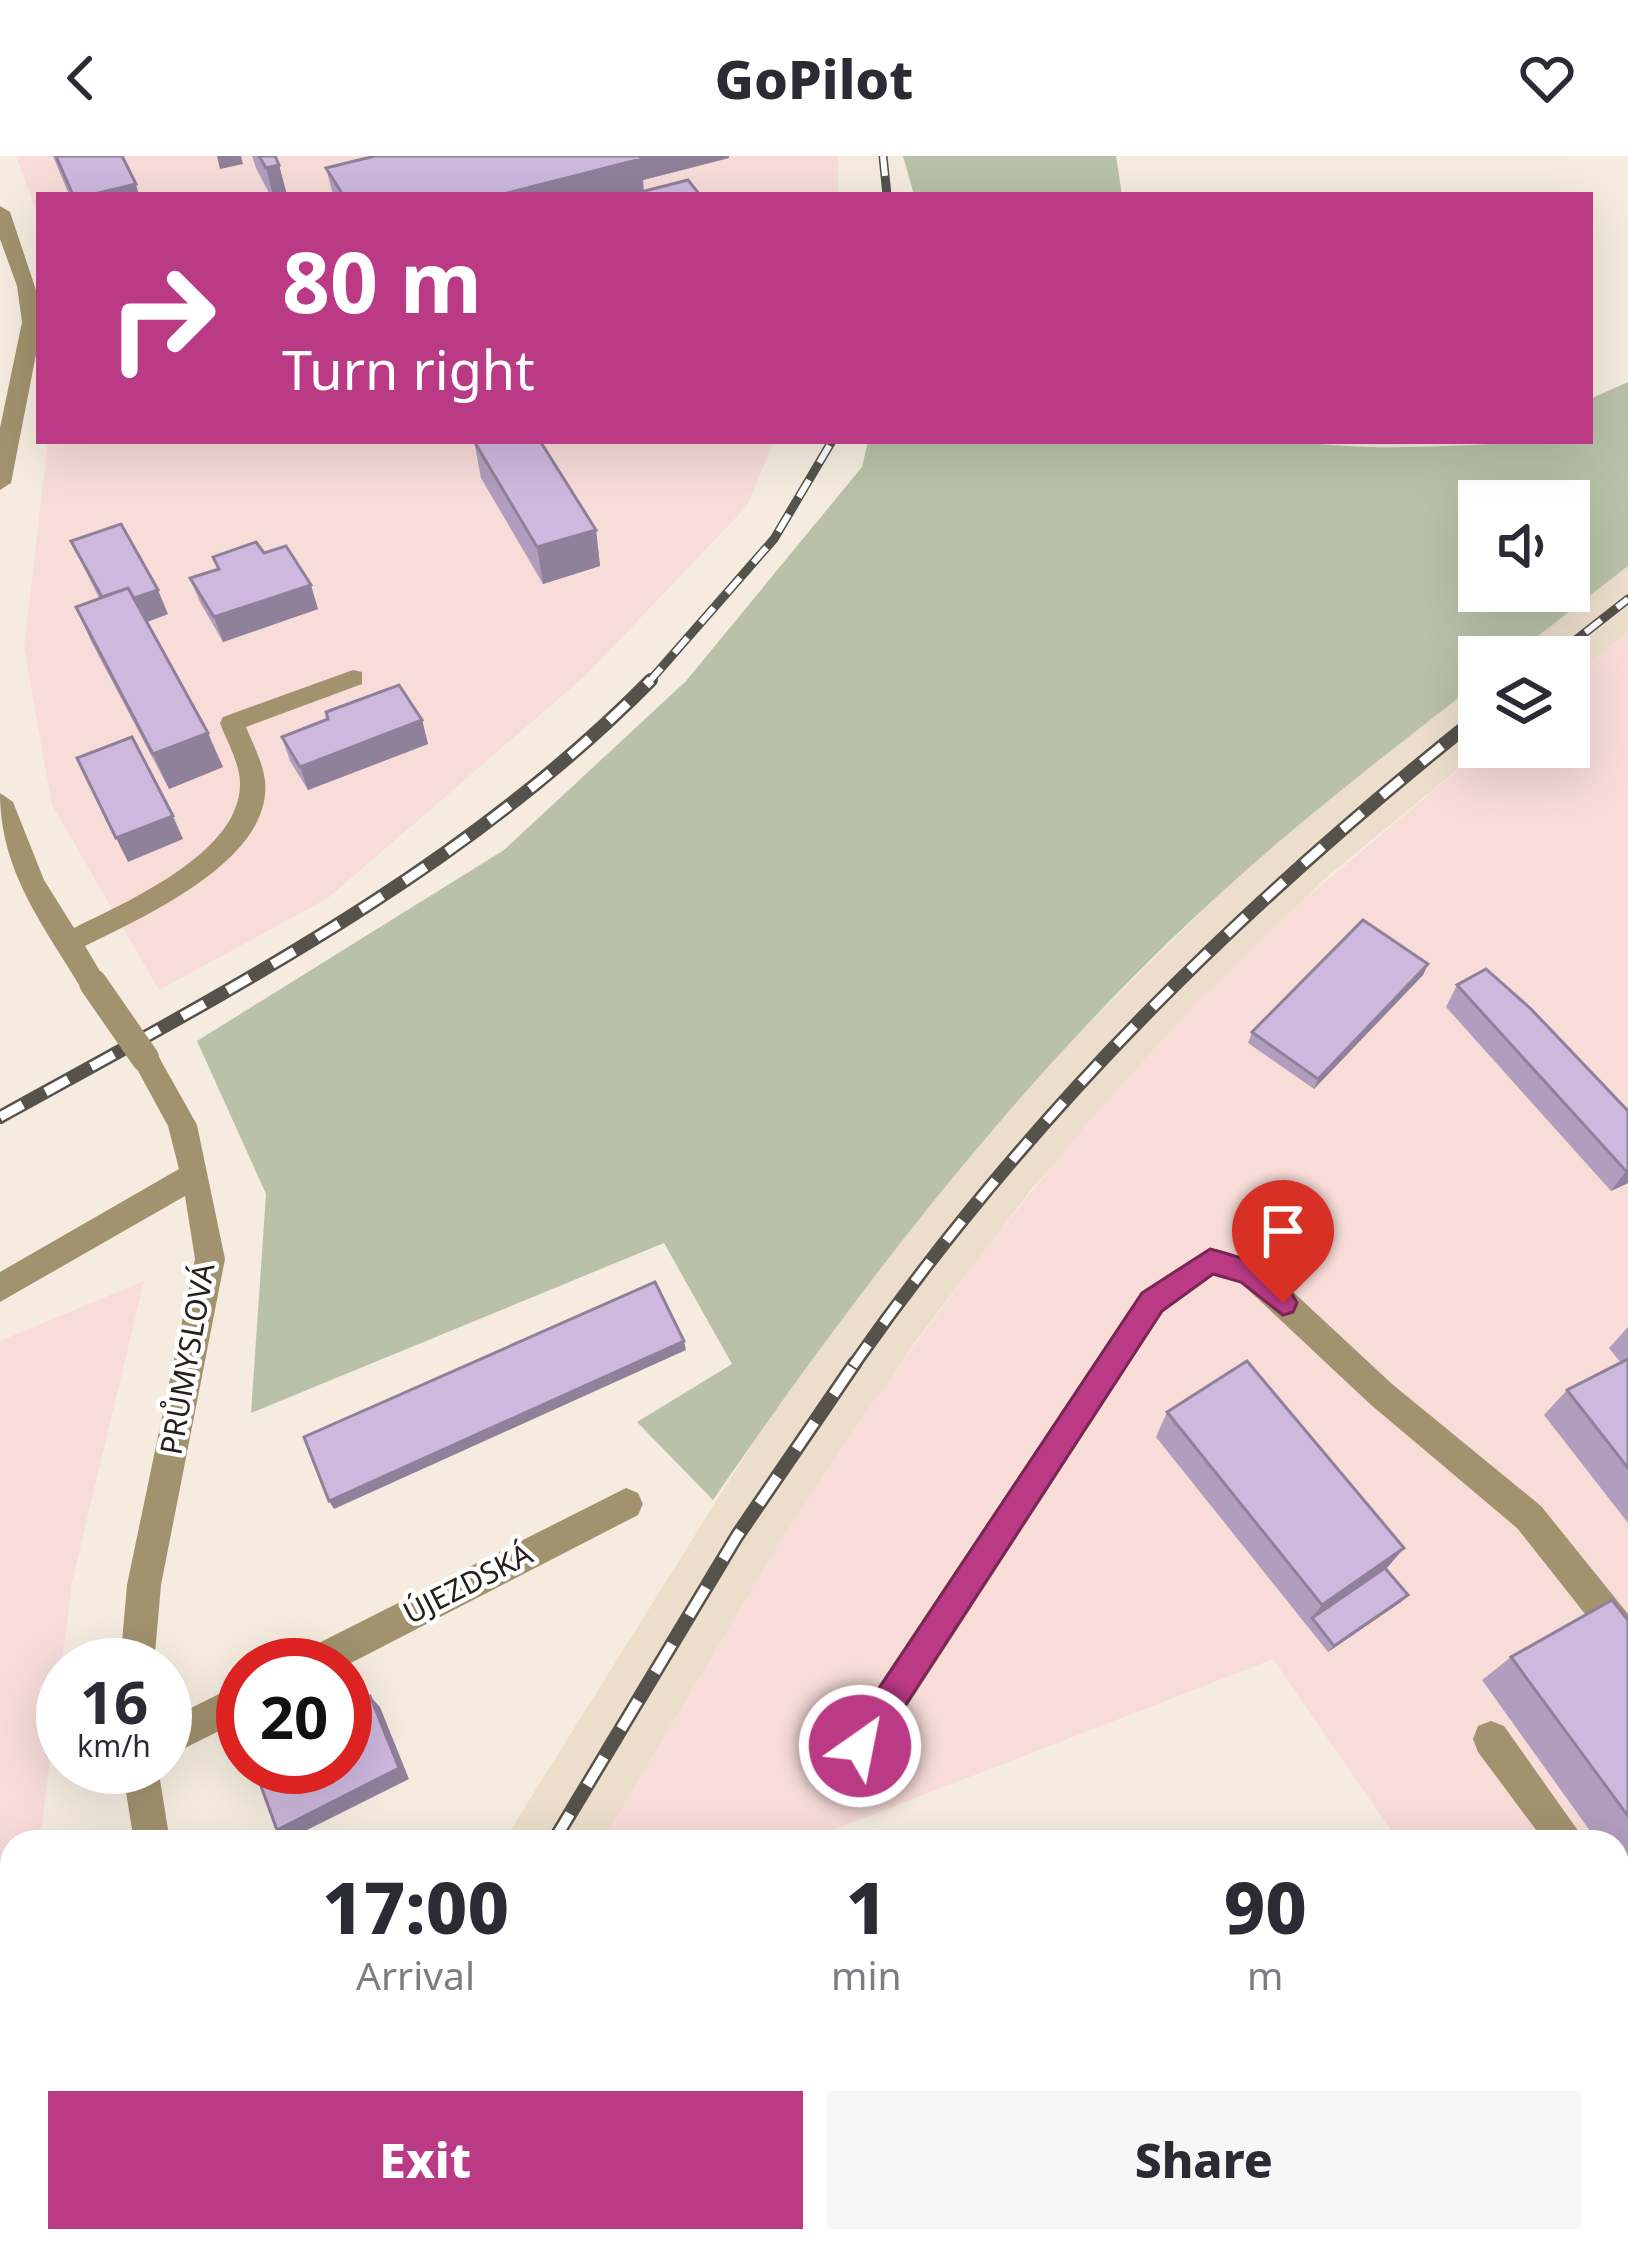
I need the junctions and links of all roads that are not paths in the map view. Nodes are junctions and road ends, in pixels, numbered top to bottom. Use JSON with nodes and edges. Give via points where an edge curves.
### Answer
{"nodes":[{"id":1,"x":0,"y":212,"type":"edge"},
{"id":2,"x":0,"y":482,"type":"edge"},
{"id":3,"x":353,"y":678,"type":"dead end"},
{"id":4,"x":0,"y":802,"type":"edge"},
{"id":5,"x":67,"y":943,"type":"junction"},
{"id":6,"x":195,"y":1175,"type":"junction"},
{"id":7,"x":0,"y":1288,"type":"edge"},
{"id":8,"x":626,"y":1504,"type":"dead end"},
{"id":9,"x":139,"y":1638,"type":"edge"},
{"id":10,"x":364,"y":1638,"type":"edge"},
{"id":11,"x":1628,"y":1642,"type":"edge"},
{"id":12,"x":1491,"y":1739,"type":"dead end"},
{"id":13,"x":860,"y":1746,"type":"dead end"},
{"id":14,"x":144,"y":1794,"type":"edge"},
{"id":15,"x":150,"y":1830,"type":"edge"},
{"id":16,"x":1559,"y":1830,"type":"edge"}],
"edges":[{"from":1,"to":2,"type":"street","via":[[32,322]]},
{"from":3,"to":5,"type":"street","via":[[232,723],[253,784],[242,826],[182,883]]},
{"from":4,"to":5,"type":"street","name":"PRŮMYSLOVÁ"},
{"from":5,"to":6,"type":"street","name":"PRŮMYSLOVÁ","bridge":true,"via":[[175,1108]]},
{"from":6,"to":7,"type":"street"},
{"from":6,"to":9,"type":"street","name":"PRŮMYSLOVÁ","via":[[209,1259]]},
{"from":8,"to":10,"type":"street","name":"ÚJEZDSKÁ"},
{"from":11,"to":13,"type":"street","via":[[1529,1517],[1250,1272],[1210,1261],[1152,1302]]},
{"from":12,"to":16,"type":"street"},
{"from":14,"to":15,"type":"street"}]}
